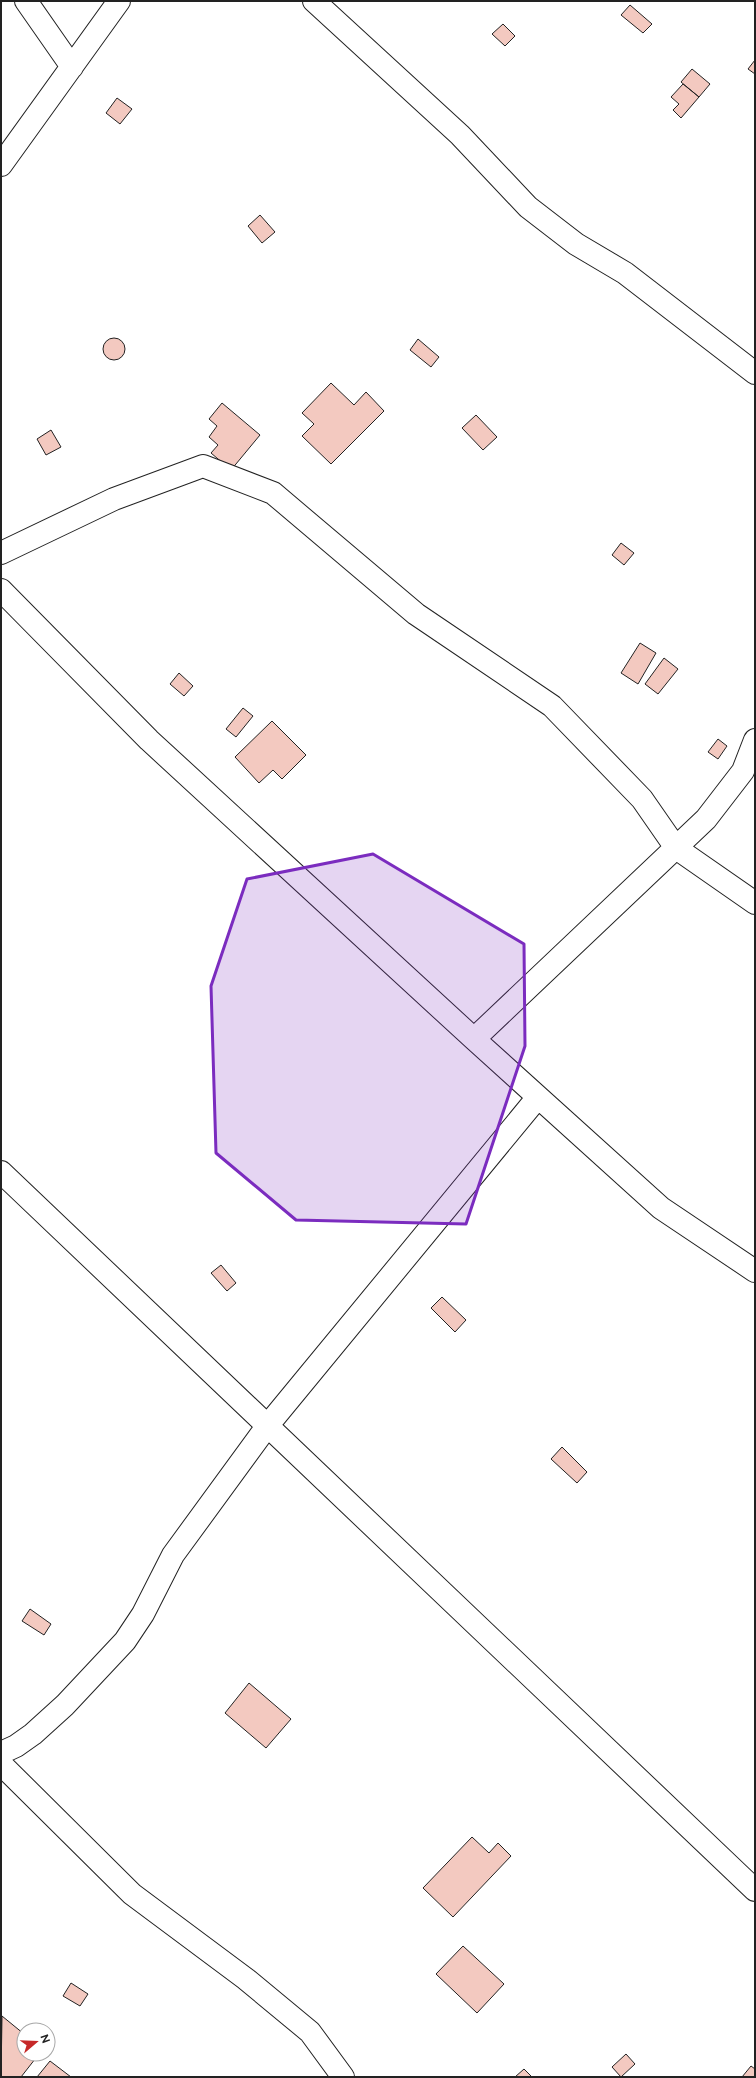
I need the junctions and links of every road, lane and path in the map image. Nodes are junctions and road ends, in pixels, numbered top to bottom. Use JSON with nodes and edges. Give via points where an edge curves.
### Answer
{"nodes":[{"id":1,"x":26,"y":1,"type":"edge"},
{"id":2,"x":119,"y":1,"type":"edge"},
{"id":3,"x":314,"y":1,"type":"edge"},
{"id":4,"x":72,"y":67,"type":"junction"},
{"id":5,"x":1,"y":165,"type":"edge"},
{"id":6,"x":755,"y":373,"type":"edge"},
{"id":7,"x":1,"y":552,"type":"edge"},
{"id":8,"x":1,"y":590,"type":"edge"},
{"id":9,"x":755,"y":740,"type":"edge"},
{"id":10,"x":676,"y":848,"type":"junction"},
{"id":11,"x":755,"y":903,"type":"edge"},
{"id":12,"x":474,"y":1039,"type":"junction"},
{"id":13,"x":538,"y":1097,"type":"junction"},
{"id":14,"x":1,"y":1172,"type":"edge"},
{"id":15,"x":755,"y":1271,"type":"edge"},
{"id":16,"x":268,"y":1425,"type":"junction"},
{"id":17,"x":1,"y":1753,"type":"edge"},
{"id":18,"x":1,"y":1764,"type":"edge"},
{"id":19,"x":755,"y":1890,"type":"edge"},
{"id":20,"x":343,"y":2077,"type":"edge"}],
"edges":[{"from":1,"to":4,"type":"street"},
{"from":2,"to":4,"type":"street"},
{"from":3,"to":6,"type":"street","via":[[460,135],[528,207],[576,244],[625,274]]},
{"from":4,"to":5,"type":"street"},
{"from":7,"to":10,"type":"street","via":[[114,498],[203,466],[273,493],[416,614],[552,706],[642,799]]},
{"from":8,"to":12,"type":"street","via":[[149,740]]},
{"from":9,"to":10,"type":"street","via":[[743,771],[706,819]]},
{"from":10,"to":11,"type":"street"},
{"from":10,"to":12,"type":"street"},
{"from":12,"to":13,"type":"street"},
{"from":13,"to":15,"type":"street","via":[[661,1208]]},
{"from":13,"to":16,"type":"street"},
{"from":14,"to":16,"type":"street"},
{"from":16,"to":17,"type":"street","via":[[173,1555],[143,1614],[125,1641],[65,1705],[33,1734]]},
{"from":16,"to":19,"type":"street"},
{"from":18,"to":20,"type":"street","via":[[132,1894],[246,1979],[310,2032]]}]}
